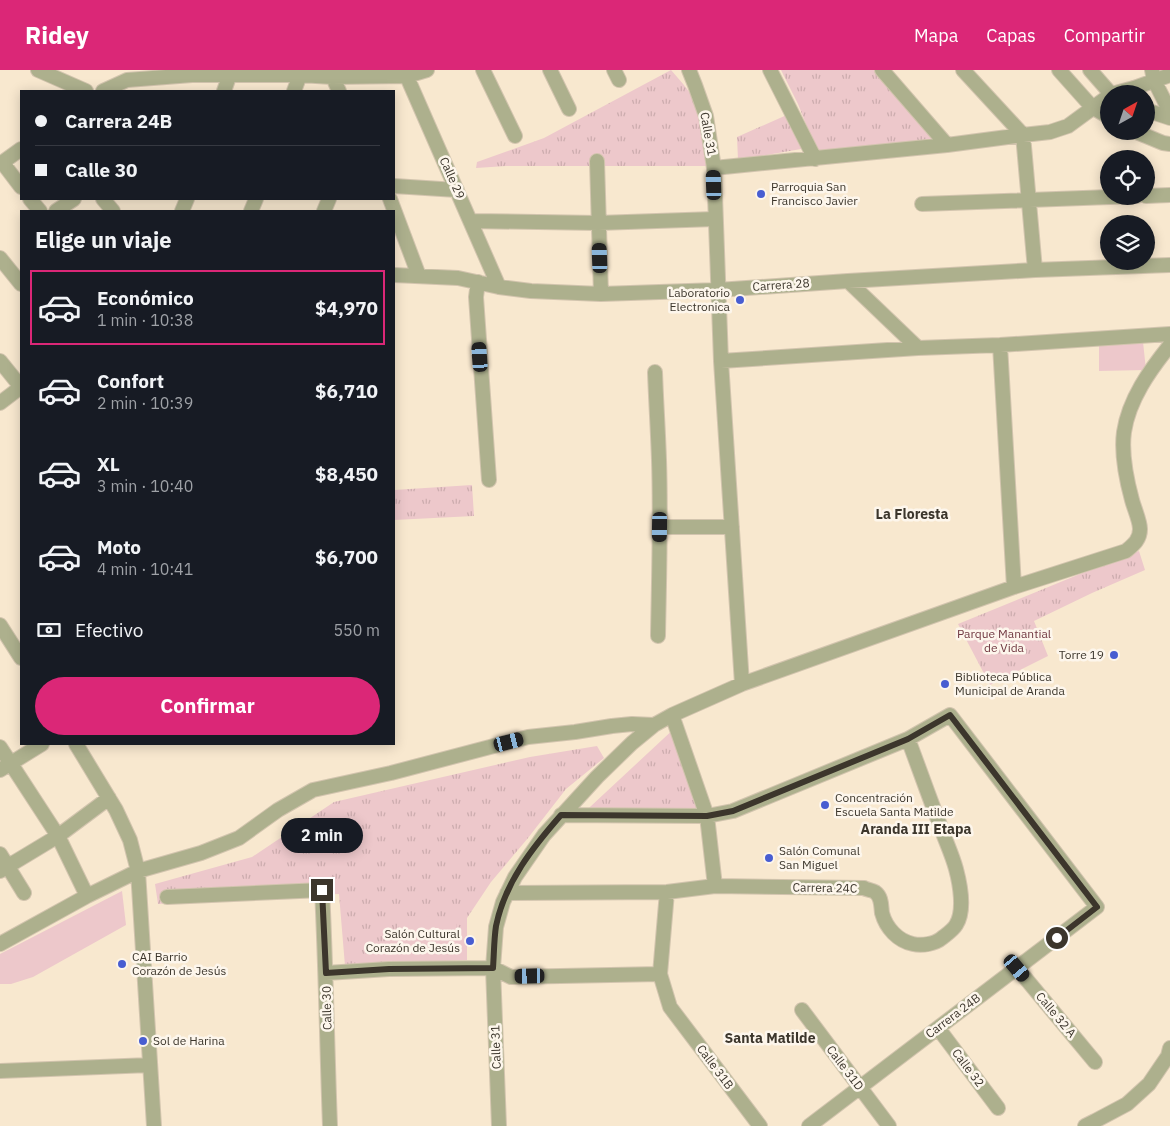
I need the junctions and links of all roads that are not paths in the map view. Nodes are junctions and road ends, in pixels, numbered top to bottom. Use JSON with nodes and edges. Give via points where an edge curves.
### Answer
{"nodes":[{"id":1,"x":38,"y":70,"type":"edge"},
{"id":2,"x":427,"y":70,"type":"edge"},
{"id":3,"x":484,"y":70,"type":"edge"},
{"id":4,"x":550,"y":70,"type":"edge"},
{"id":5,"x":689,"y":70,"type":"edge"},
{"id":6,"x":770,"y":70,"type":"edge"},
{"id":7,"x":882,"y":70,"type":"edge"},
{"id":8,"x":963,"y":70,"type":"edge"},
{"id":9,"x":1059,"y":70,"type":"edge"},
{"id":10,"x":1090,"y":70,"type":"edge"},
{"id":11,"x":193,"y":72,"type":"edge"},
{"id":12,"x":258,"y":72,"type":"edge"},
{"id":13,"x":331,"y":73,"type":"edge"},
{"id":14,"x":405,"y":73,"type":"edge"},
{"id":15,"x":230,"y":74,"type":"junction"},
{"id":16,"x":300,"y":75,"type":"junction"},
{"id":17,"x":1153,"y":75,"type":"edge"},
{"id":18,"x":1170,"y":75,"type":"edge"},
{"id":19,"x":141,"y":80,"type":"edge"},
{"id":20,"x":1103,"y":85,"type":"edge"},
{"id":21,"x":1138,"y":85,"type":"edge"},
{"id":22,"x":84,"y":90,"type":"edge"},
{"id":23,"x":105,"y":90,"type":"edge"},
{"id":24,"x":224,"y":90,"type":"edge"},
{"id":25,"x":294,"y":90,"type":"edge"},
{"id":26,"x":339,"y":90,"type":"edge"},
{"id":27,"x":1100,"y":102,"type":"edge"},
{"id":28,"x":1092,"y":107,"type":"junction"},
{"id":29,"x":569,"y":109,"type":"dead end"},
{"id":30,"x":1100,"y":112,"type":"edge"},
{"id":31,"x":1170,"y":112,"type":"edge"},
{"id":32,"x":1155,"y":113,"type":"edge"},
{"id":33,"x":1170,"y":118,"type":"edge"},
{"id":34,"x":1023,"y":134,"type":"junction"},
{"id":35,"x":515,"y":136,"type":"dead end"},
{"id":36,"x":1155,"y":140,"type":"edge"},
{"id":37,"x":1170,"y":144,"type":"edge"},
{"id":38,"x":947,"y":145,"type":"junction"},
{"id":39,"x":20,"y":150,"type":"edge"},
{"id":40,"x":815,"y":159,"type":"junction"},
{"id":41,"x":597,"y":161,"type":"dead end"},
{"id":42,"x":1,"y":163,"type":"edge"},
{"id":43,"x":714,"y":168,"type":"junction"},
{"id":44,"x":20,"y":186,"type":"edge"},
{"id":45,"x":395,"y":186,"type":"edge"},
{"id":46,"x":456,"y":190,"type":"junction"},
{"id":47,"x":1170,"y":195,"type":"edge"},
{"id":48,"x":1155,"y":196,"type":"edge"},
{"id":49,"x":1100,"y":197,"type":"edge"},
{"id":50,"x":31,"y":200,"type":"edge"},
{"id":51,"x":72,"y":200,"type":"edge"},
{"id":52,"x":104,"y":200,"type":"edge"},
{"id":53,"x":1029,"y":200,"type":"junction"},
{"id":54,"x":922,"y":204,"type":"dead end"},
{"id":55,"x":39,"y":210,"type":"edge"},
{"id":56,"x":58,"y":210,"type":"edge"},
{"id":57,"x":112,"y":210,"type":"edge"},
{"id":58,"x":395,"y":212,"type":"edge"},
{"id":59,"x":715,"y":219,"type":"junction"},
{"id":60,"x":470,"y":221,"type":"junction"},
{"id":61,"x":598,"y":223,"type":"junction"},
{"id":62,"x":0,"y":258,"type":"edge"},
{"id":63,"x":1170,"y":265,"type":"edge"},
{"id":64,"x":1036,"y":270,"type":"junction"},
{"id":65,"x":395,"y":276,"type":"edge"},
{"id":66,"x":419,"y":276,"type":"junction"},
{"id":67,"x":848,"y":281,"type":"junction"},
{"id":68,"x":478,"y":282,"type":"junction"},
{"id":69,"x":20,"y":283,"type":"edge"},
{"id":70,"x":499,"y":287,"type":"junction"},
{"id":71,"x":718,"y":290,"type":"junction"},
{"id":72,"x":601,"y":294,"type":"junction"},
{"id":73,"x":1170,"y":334,"type":"edge"},
{"id":74,"x":1000,"y":345,"type":"junction"},
{"id":75,"x":1170,"y":345,"type":"edge"},
{"id":76,"x":918,"y":348,"type":"junction"},
{"id":77,"x":0,"y":361,"type":"edge"},
{"id":78,"x":721,"y":361,"type":"junction"},
{"id":79,"x":655,"y":372,"type":"dead end"},
{"id":80,"x":20,"y":386,"type":"edge"},
{"id":81,"x":20,"y":388,"type":"edge"},
{"id":82,"x":0,"y":403,"type":"edge"},
{"id":83,"x":488,"y":480,"type":"dead end"},
{"id":84,"x":660,"y":527,"type":"junction"},
{"id":85,"x":732,"y":527,"type":"junction"},
{"id":86,"x":1014,"y":587,"type":"junction"},
{"id":87,"x":0,"y":625,"type":"edge"},
{"id":88,"x":658,"y":636,"type":"dead end"},
{"id":89,"x":20,"y":656,"type":"edge"},
{"id":90,"x":742,"y":684,"type":"junction"},
{"id":91,"x":672,"y":715,"type":"junction"},
{"id":92,"x":654,"y":725,"type":"junction"},
{"id":93,"x":908,"y":739,"type":"junction"},
{"id":94,"x":40,"y":745,"type":"edge"},
{"id":95,"x":77,"y":745,"type":"edge"},
{"id":96,"x":0,"y":747,"type":"edge"},
{"id":97,"x":6,"y":766,"type":"edge"},
{"id":98,"x":109,"y":798,"type":"junction"},
{"id":99,"x":561,"y":815,"type":"junction"},
{"id":100,"x":707,"y":816,"type":"junction"},
{"id":101,"x":58,"y":836,"type":"junction"},
{"id":102,"x":0,"y":854,"type":"edge"},
{"id":103,"x":4,"y":869,"type":"edge"},
{"id":104,"x":138,"y":871,"type":"junction"},
{"id":105,"x":715,"y":886,"type":"junction"},
{"id":106,"x":667,"y":892,"type":"junction"},
{"id":107,"x":24,"y":893,"type":"dead end"},
{"id":108,"x":506,"y":893,"type":"junction"},
{"id":109,"x":87,"y":896,"type":"junction"},
{"id":110,"x":167,"y":897,"type":"dead end"},
{"id":111,"x":0,"y":944,"type":"edge"},
{"id":112,"x":493,"y":968,"type":"junction"},
{"id":113,"x":1017,"y":968,"type":"junction"},
{"id":114,"x":326,"y":973,"type":"junction"},
{"id":115,"x":660,"y":974,"type":"junction"},
{"id":116,"x":802,"y":1010,"type":"dead end"},
{"id":117,"x":938,"y":1028,"type":"junction"},
{"id":118,"x":1170,"y":1048,"type":"edge"},
{"id":119,"x":1095,"y":1062,"type":"dead end"},
{"id":120,"x":150,"y":1065,"type":"junction"},
{"id":121,"x":0,"y":1071,"type":"edge"},
{"id":122,"x":860,"y":1088,"type":"junction"},
{"id":123,"x":998,"y":1108,"type":"dead end"},
{"id":124,"x":154,"y":1126,"type":"edge"},
{"id":125,"x":330,"y":1126,"type":"edge"},
{"id":126,"x":499,"y":1126,"type":"edge"},
{"id":127,"x":760,"y":1126,"type":"edge"},
{"id":128,"x":809,"y":1126,"type":"edge"},
{"id":129,"x":889,"y":1126,"type":"edge"},
{"id":130,"x":1084,"y":1126,"type":"edge"}],
"edges":[{"from":1,"to":22,"type":"street"},
{"from":2,"to":14,"type":"street"},
{"from":3,"to":35,"type":"street"},
{"from":4,"to":29,"type":"street"},
{"from":5,"to":43,"type":"street","name":"Calle 31","via":[[706,116]]},
{"from":6,"to":40,"type":"street"},
{"from":7,"to":38,"type":"street"},
{"from":8,"to":34,"type":"street"},
{"from":9,"to":28,"type":"street"},
{"from":10,"to":20,"type":"street"},
{"from":11,"to":15,"type":"street"},
{"from":11,"to":19,"type":"street"},
{"from":12,"to":15,"type":"street"},
{"from":12,"to":16,"type":"street"},
{"from":13,"to":14,"type":"street"},
{"from":13,"to":16,"type":"street"},
{"from":13,"to":26,"type":"street"},
{"from":14,"to":46,"type":"street","name":"Calle 29"},
{"from":15,"to":24,"type":"street"},
{"from":16,"to":25,"type":"street"},
{"from":17,"to":18,"type":"street"},
{"from":17,"to":21,"type":"street"},
{"from":17,"to":31,"type":"street"},
{"from":19,"to":23,"type":"street","via":[[127,80]]},
{"from":27,"to":28,"type":"street"},
{"from":28,"to":30,"type":"street"},
{"from":28,"to":34,"type":"street","via":[[1068,126],[1050,132]]},
{"from":32,"to":33,"type":"street"},
{"from":34,"to":38,"type":"street"},
{"from":34,"to":53,"type":"street"},
{"from":36,"to":37,"type":"street"},
{"from":38,"to":40,"type":"street"},
{"from":39,"to":42,"type":"street"},
{"from":40,"to":43,"type":"street"},
{"from":41,"to":61,"type":"street"},
{"from":42,"to":44,"type":"street"},
{"from":43,"to":59,"type":"street","name":"Calle 31"},
{"from":45,"to":46,"type":"street"},
{"from":46,"to":60,"type":"street","name":"Calle 29"},
{"from":47,"to":48,"type":"street"},
{"from":49,"to":53,"type":"street"},
{"from":50,"to":55,"type":"street"},
{"from":51,"to":56,"type":"street"},
{"from":52,"to":57,"type":"street"},
{"from":53,"to":54,"type":"street"},
{"from":53,"to":64,"type":"street"},
{"from":58,"to":66,"type":"street"},
{"from":59,"to":61,"type":"street"},
{"from":59,"to":71,"type":"street","name":"Calle 31"},
{"from":60,"to":61,"type":"street"},
{"from":60,"to":70,"type":"street","name":"Calle 29"},
{"from":61,"to":72,"type":"street"},
{"from":62,"to":69,"type":"street"},
{"from":63,"to":64,"type":"street","name":"Carrera 28"},
{"from":64,"to":67,"type":"street","name":"Carrera 28"},
{"from":65,"to":66,"type":"street","name":"Carrera 28"},
{"from":66,"to":68,"type":"street","name":"Carrera 28"},
{"from":67,"to":71,"type":"street","name":"Carrera 28"},
{"from":67,"to":76,"type":"street"},
{"from":68,"to":70,"type":"street","name":"Carrera 28"},
{"from":68,"to":83,"type":"street","via":[[476,297]]},
{"from":70,"to":72,"type":"street","name":"Carrera 28"},
{"from":71,"to":72,"type":"street","name":"Carrera 28"},
{"from":71,"to":78,"type":"street","name":"Calle 31"},
{"from":73,"to":74,"type":"street"},
{"from":74,"to":76,"type":"street"},
{"from":74,"to":86,"type":"street"},
{"from":75,"to":86,"type":"street","name":"Calle 31","via":[[1140,388],[1124,431],[1125,468],[1140,530],[1137,541],[1126,551]]},
{"from":76,"to":78,"type":"street"},
{"from":77,"to":80,"type":"street"},
{"from":78,"to":85,"type":"street","name":"Calle 31"},
{"from":79,"to":84,"type":"street"},
{"from":81,"to":82,"type":"street"},
{"from":84,"to":85,"type":"street"},
{"from":84,"to":88,"type":"street"},
{"from":85,"to":90,"type":"street","name":"Calle 31"},
{"from":86,"to":90,"type":"street","name":"Calle 31"},
{"from":87,"to":89,"type":"street"},
{"from":90,"to":91,"type":"street","name":"Calle 31"},
{"from":91,"to":92,"type":"street","name":"Calle 31"},
{"from":91,"to":100,"type":"street"},
{"from":92,"to":99,"type":"street","name":"Calle 31","via":[[613,760]]},
{"from":92,"to":104,"type":"street","via":[[632,724],[528,737],[313,790],[239,838]]},
{"from":93,"to":100,"type":"street","via":[[733,811]]},
{"from":93,"to":105,"type":"street","name":"Carrera 24C","via":[[956,868],[961,894],[957,924],[940,940],[927,944],[903,940],[886,923],[878,896],[864,888]]},
{"from":93,"to":113,"type":"street","name":"Carrera 24B","via":[[950,715],[1097,907]]},
{"from":94,"to":97,"type":"street"},
{"from":95,"to":98,"type":"street"},
{"from":96,"to":97,"type":"street"},
{"from":97,"to":101,"type":"street"},
{"from":98,"to":101,"type":"street"},
{"from":98,"to":104,"type":"street","via":[[130,840]]},
{"from":99,"to":100,"type":"street"},
{"from":99,"to":108,"type":"street","name":"Calle 31"},
{"from":100,"to":105,"type":"street"},
{"from":101,"to":103,"type":"street"},
{"from":101,"to":109,"type":"street"},
{"from":102,"to":103,"type":"street"},
{"from":103,"to":107,"type":"street"},
{"from":104,"to":109,"type":"street"},
{"from":104,"to":120,"type":"street"},
{"from":105,"to":106,"type":"street","name":"Carrera 24C"},
{"from":106,"to":108,"type":"street","name":"Carrera 24C"},
{"from":106,"to":115,"type":"street"},
{"from":108,"to":112,"type":"street","name":"Calle 31","via":[[496,927]]},
{"from":109,"to":111,"type":"street"},
{"from":110,"to":114,"type":"street","name":"Calle 30","via":[[322,890]]},
{"from":112,"to":114,"type":"street"},
{"from":112,"to":115,"type":"street","via":[[511,977]]},
{"from":112,"to":126,"type":"street","name":"Calle 31"},
{"from":113,"to":117,"type":"street","name":"Carrera 24B"},
{"from":113,"to":119,"type":"street","name":"Calle 32 A"},
{"from":114,"to":125,"type":"street","name":"Calle 30"},
{"from":115,"to":127,"type":"street","name":"Calle 31B","via":[[670,1007]]},
{"from":116,"to":122,"type":"street","name":"Calle 31D"},
{"from":117,"to":122,"type":"street","name":"Carrera 24B"},
{"from":117,"to":123,"type":"street","name":"Calle 32"},
{"from":118,"to":130,"type":"street","via":[[1149,1084],[1127,1104]]},
{"from":120,"to":121,"type":"street"},
{"from":120,"to":124,"type":"street"},
{"from":122,"to":128,"type":"street","name":"Carrera 24B"},
{"from":122,"to":129,"type":"street","name":"Calle 31D"}]}
